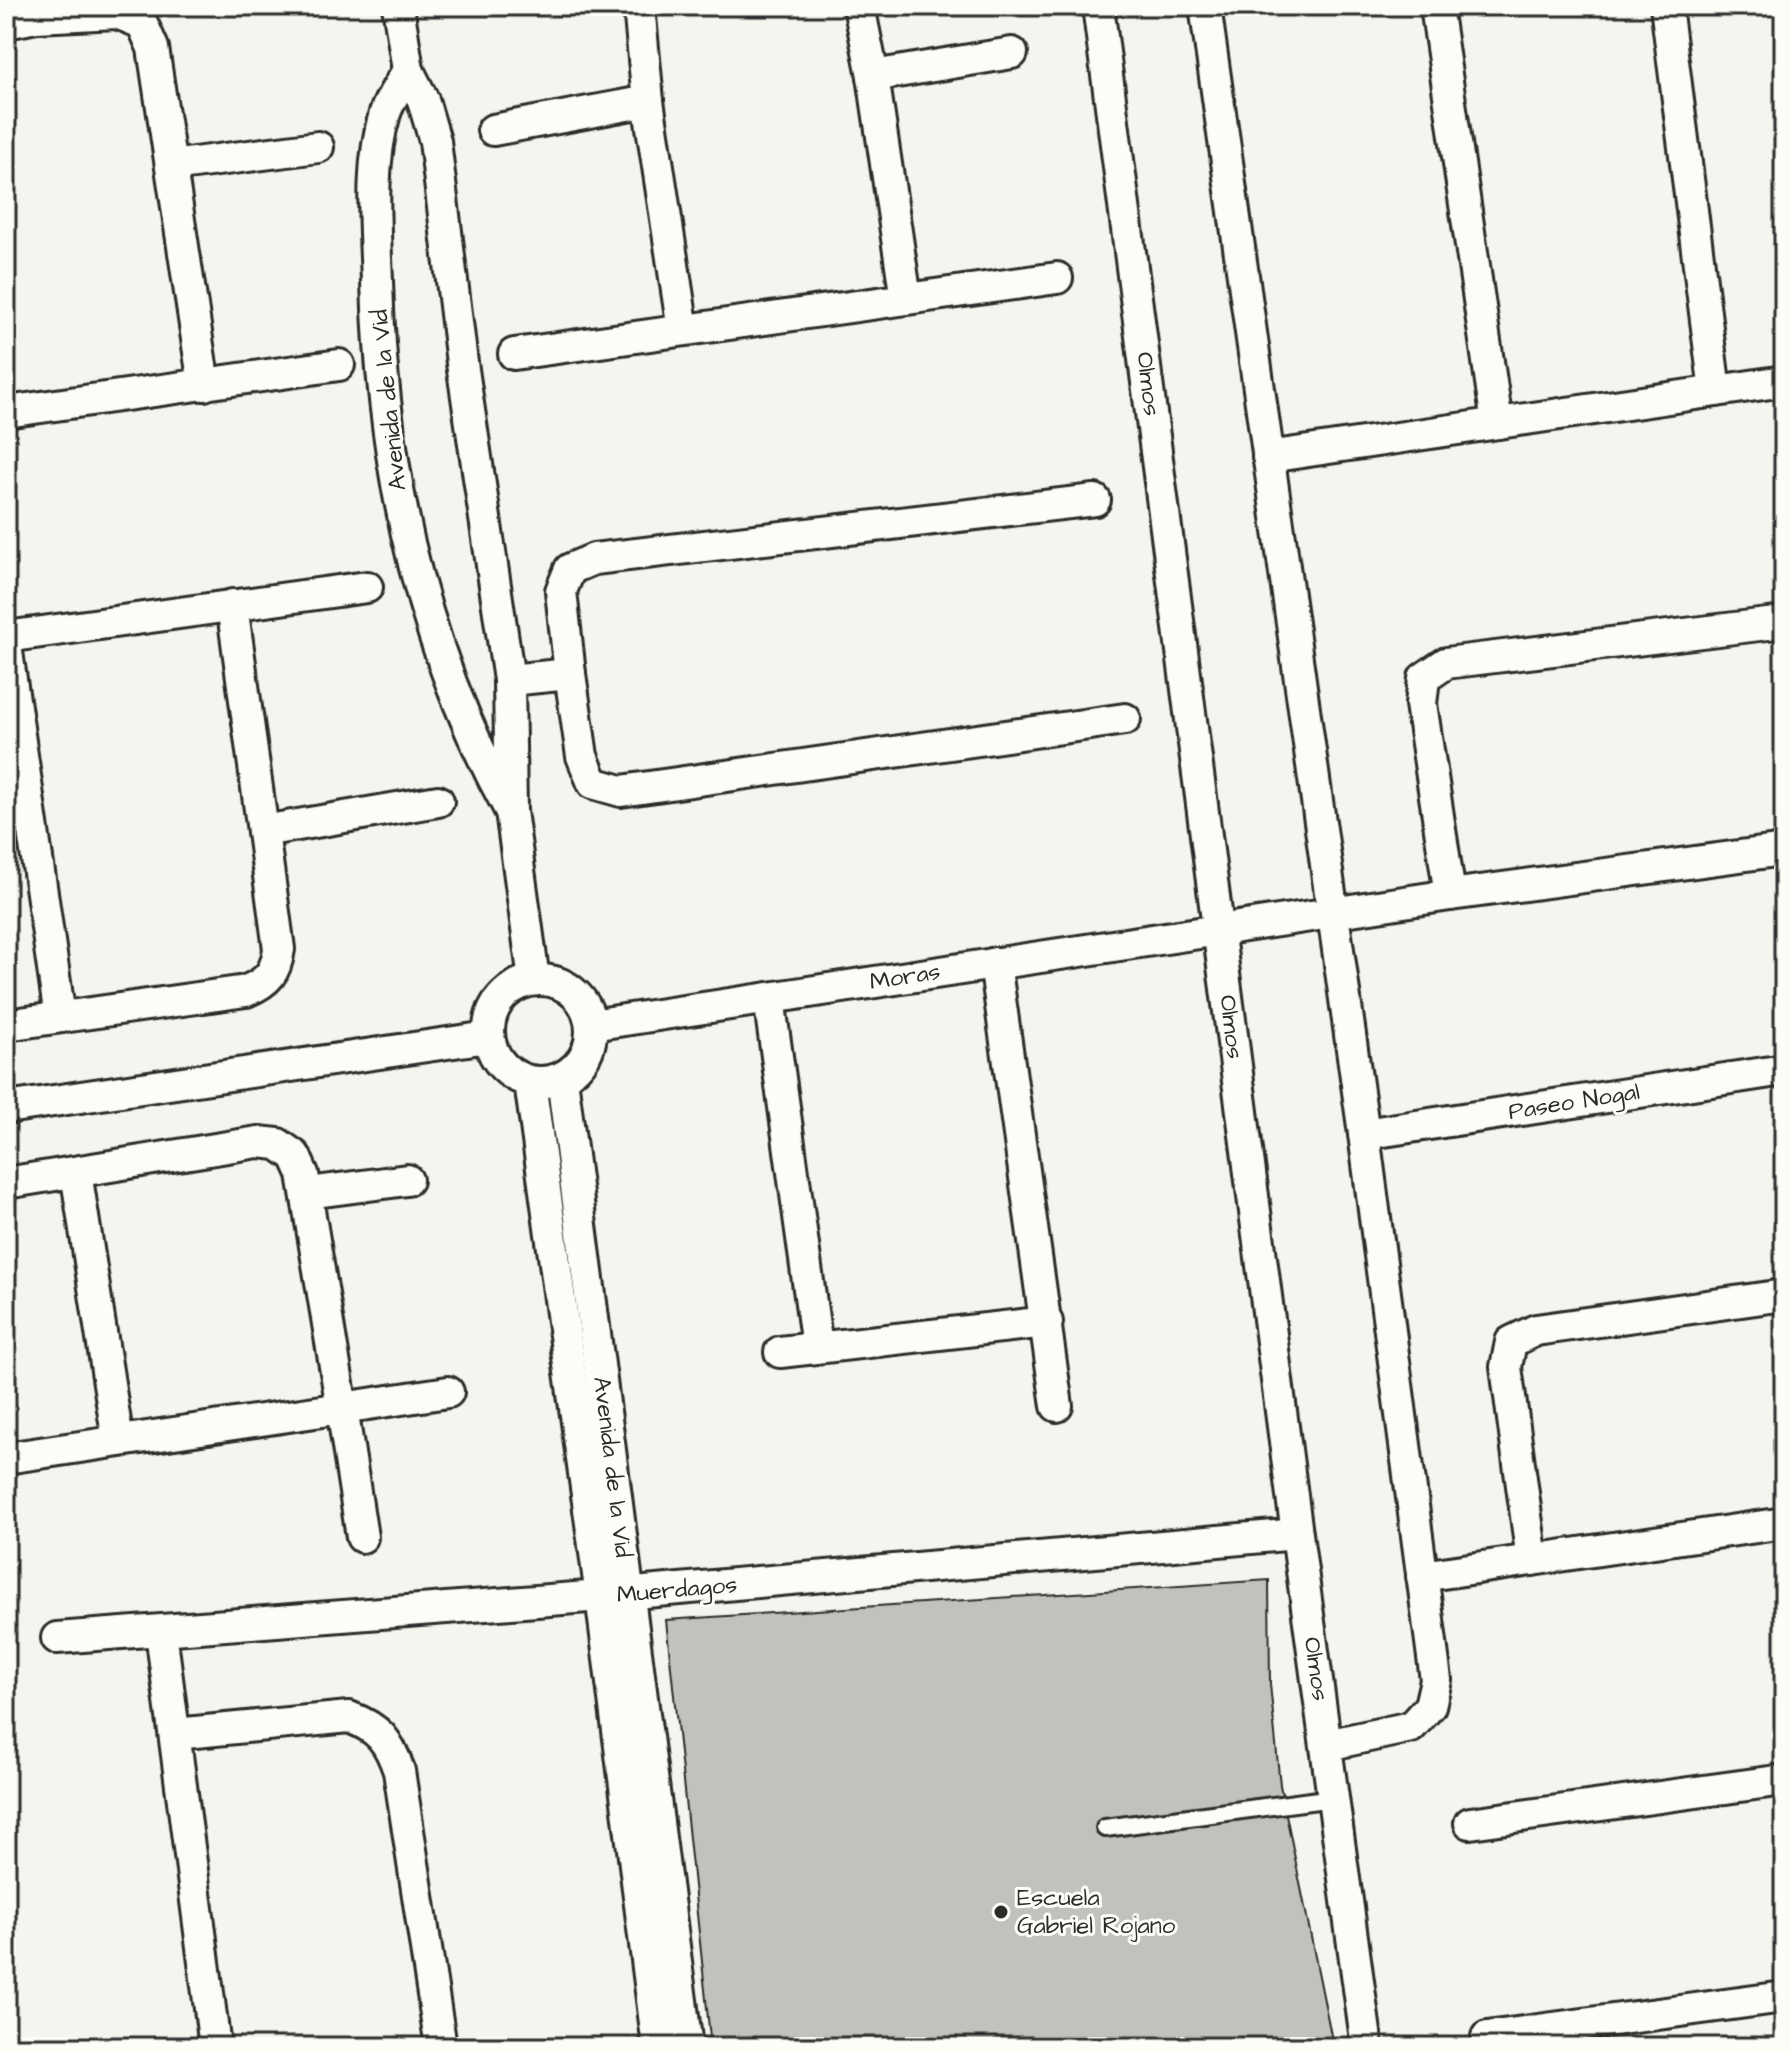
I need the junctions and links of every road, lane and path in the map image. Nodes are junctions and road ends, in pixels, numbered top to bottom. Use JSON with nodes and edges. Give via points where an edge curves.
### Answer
{"nodes":[{"id":1,"x":398,"y":6,"type":"edge"},
{"id":2,"x":639,"y":6,"type":"edge"},
{"id":3,"x":859,"y":6,"type":"edge"},
{"id":4,"x":1098,"y":6,"type":"edge"},
{"id":5,"x":1205,"y":6,"type":"edge"},
{"id":6,"x":1436,"y":6,"type":"edge"},
{"id":7,"x":1666,"y":6,"type":"edge"},
{"id":8,"x":35,"y":12,"type":"edge"},
{"id":9,"x":6,"y":23,"type":"edge"},
{"id":10,"x":1012,"y":53,"type":"dead end"},
{"id":11,"x":408,"y":70,"type":"junction"},
{"id":12,"x":873,"y":76,"type":"junction"},
{"id":13,"x":648,"y":101,"type":"junction"},
{"id":14,"x":493,"y":130,"type":"dead end"},
{"id":15,"x":318,"y":147,"type":"dead end"},
{"id":16,"x":171,"y":166,"type":"junction"},
{"id":17,"x":1057,"y":278,"type":"dead end"},
{"id":18,"x":906,"y":299,"type":"junction"},
{"id":19,"x":683,"y":330,"type":"junction"},
{"id":20,"x":514,"y":354,"type":"dead end"},
{"id":21,"x":339,"y":365,"type":"dead end"},
{"id":22,"x":1784,"y":381,"type":"edge"},
{"id":23,"x":204,"y":385,"type":"junction"},
{"id":24,"x":1715,"y":391,"type":"junction"},
{"id":25,"x":6,"y":412,"type":"edge"},
{"id":26,"x":1497,"y":423,"type":"junction"},
{"id":27,"x":1268,"y":457,"type":"junction"},
{"id":28,"x":1095,"y":500,"type":"dead end"},
{"id":29,"x":367,"y":587,"type":"dead end"},
{"id":30,"x":232,"y":605,"type":"junction"},
{"id":31,"x":1784,"y":622,"type":"edge"},
{"id":32,"x":6,"y":637,"type":"edge"},
{"id":33,"x":6,"y":645,"type":"edge"},
{"id":34,"x":570,"y":674,"type":"junction"},
{"id":35,"x":509,"y":680,"type":"junction"},
{"id":36,"x":1125,"y":719,"type":"dead end"},
{"id":37,"x":438,"y":801,"type":"dead end"},
{"id":38,"x":511,"y":811,"type":"junction"},
{"id":39,"x":263,"y":831,"type":"junction"},
{"id":40,"x":1784,"y":850,"type":"edge"},
{"id":41,"x":1450,"y":895,"type":"junction"},
{"id":42,"x":1331,"y":914,"type":"junction"},
{"id":43,"x":1219,"y":930,"type":"junction"},
{"id":44,"x":995,"y":963,"type":"junction"},
{"id":45,"x":534,"y":980,"type":"junction"},
{"id":46,"x":769,"y":998,"type":"junction"},
{"id":47,"x":60,"y":1017,"type":"junction"},
{"id":48,"x":6,"y":1025,"type":"edge"},
{"id":49,"x":591,"y":1025,"type":"junction"},
{"id":50,"x":488,"y":1037,"type":"junction"},
{"id":51,"x":1784,"y":1070,"type":"edge"},
{"id":52,"x":562,"y":1078,"type":"junction"},
{"id":53,"x":530,"y":1082,"type":"junction"},
{"id":54,"x":6,"y":1108,"type":"edge"},
{"id":55,"x":1364,"y":1134,"type":"junction"},
{"id":56,"x":76,"y":1172,"type":"junction"},
{"id":57,"x":407,"y":1180,"type":"dead end"},
{"id":58,"x":6,"y":1183,"type":"edge"},
{"id":59,"x":308,"y":1193,"type":"junction"},
{"id":60,"x":1784,"y":1295,"type":"edge"},
{"id":61,"x":1047,"y":1322,"type":"junction"},
{"id":62,"x":817,"y":1347,"type":"junction"},
{"id":63,"x":780,"y":1352,"type":"dead end"},
{"id":64,"x":448,"y":1392,"type":"dead end"},
{"id":65,"x":1057,"y":1406,"type":"dead end"},
{"id":66,"x":342,"y":1408,"type":"junction"},
{"id":67,"x":118,"y":1441,"type":"junction"},
{"id":68,"x":6,"y":1458,"type":"edge"},
{"id":69,"x":1784,"y":1523,"type":"edge"},
{"id":70,"x":1297,"y":1534,"type":"junction"},
{"id":71,"x":362,"y":1537,"type":"dead end"},
{"id":72,"x":1532,"y":1560,"type":"junction"},
{"id":73,"x":1422,"y":1576,"type":"junction"},
{"id":74,"x":614,"y":1595,"type":"junction"},
{"id":75,"x":161,"y":1632,"type":"junction"},
{"id":76,"x":57,"y":1638,"type":"dead end"},
{"id":77,"x":175,"y":1734,"type":"junction"},
{"id":78,"x":1327,"y":1745,"type":"junction"},
{"id":79,"x":1784,"y":1780,"type":"edge"},
{"id":80,"x":1333,"y":1798,"type":"junction"},
{"id":81,"x":1470,"y":1823,"type":"dead end"},
{"id":82,"x":1105,"y":1828,"type":"dead end"},
{"id":83,"x":1784,"y":1997,"type":"edge"},
{"id":84,"x":1487,"y":2037,"type":"dead end"},
{"id":85,"x":215,"y":2047,"type":"edge"},
{"id":86,"x":441,"y":2047,"type":"edge"},
{"id":87,"x":658,"y":2047,"type":"edge"},
{"id":88,"x":687,"y":2047,"type":"edge"},
{"id":89,"x":1367,"y":2047,"type":"edge"}],
"edges":[{"from":1,"to":11,"type":"street","name":"Avenida de la Vid"},
{"from":2,"to":13,"type":"street"},
{"from":3,"to":12,"type":"street"},
{"from":4,"to":43,"type":"street","name":"Olmos"},
{"from":5,"to":27,"type":"street"},
{"from":6,"to":26,"type":"street"},
{"from":7,"to":24,"type":"street"},
{"from":8,"to":9,"type":"street"},
{"from":8,"to":16,"type":"street","via":[[117,13],[142,23],[153,48]]},
{"from":10,"to":12,"type":"street"},
{"from":11,"to":35,"type":"street","name":"Avenida de la Vid","via":[[435,141]]},
{"from":11,"to":38,"type":"street","name":"Avenida de la Vid","via":[[385,112],[374,186],[378,335],[391,460],[425,609],[475,747]]},
{"from":12,"to":18,"type":"street"},
{"from":13,"to":14,"type":"street"},
{"from":13,"to":19,"type":"street"},
{"from":15,"to":16,"type":"street"},
{"from":16,"to":23,"type":"street"},
{"from":17,"to":18,"type":"street"},
{"from":18,"to":19,"type":"street"},
{"from":19,"to":20,"type":"street"},
{"from":21,"to":23,"type":"street"},
{"from":22,"to":24,"type":"street"},
{"from":23,"to":25,"type":"street"},
{"from":24,"to":26,"type":"street"},
{"from":26,"to":27,"type":"street"},
{"from":27,"to":42,"type":"street"},
{"from":28,"to":34,"type":"street","via":[[594,559],[570,569],[561,591]]},
{"from":29,"to":30,"type":"street"},
{"from":30,"to":32,"type":"street"},
{"from":30,"to":39,"type":"street"},
{"from":31,"to":41,"type":"street","via":[[1446,663],[1424,678],[1421,704]]},
{"from":33,"to":47,"type":"street"},
{"from":34,"to":35,"type":"street"},
{"from":34,"to":36,"type":"street","via":[[582,756],[593,783],[621,791]]},
{"from":35,"to":38,"type":"street","name":"Avenida de la Vid"},
{"from":37,"to":39,"type":"street"},
{"from":38,"to":45,"type":"street","name":"Avenida de la Vid"},
{"from":39,"to":47,"type":"street","via":[[279,949],[276,968],[264,984],[246,991]]},
{"from":40,"to":41,"type":"street","name":"Moras"},
{"from":41,"to":42,"type":"street","name":"Moras"},
{"from":42,"to":43,"type":"street","name":"Moras"},
{"from":42,"to":55,"type":"street"},
{"from":43,"to":44,"type":"street","name":"Moras"},
{"from":43,"to":70,"type":"street","name":"Olmos"},
{"from":44,"to":46,"type":"street","name":"Moras"},
{"from":44,"to":61,"type":"street"},
{"from":45,"to":49,"type":"street","via":[[571,991],[587,1009]]},
{"from":45,"to":50,"type":"street","via":[[505,993],[489,1021]]},
{"from":46,"to":49,"type":"street","name":"Moras"},
{"from":46,"to":62,"type":"street"},
{"from":47,"to":48,"type":"street"},
{"from":49,"to":52,"type":"street","via":[[585,1056]]},
{"from":50,"to":53,"type":"street","via":[[502,1067]]},
{"from":50,"to":54,"type":"street"},
{"from":51,"to":55,"type":"street","name":"Paseo Nogal"},
{"from":52,"to":53,"type":"street"},
{"from":52,"to":74,"type":"street","name":"Avenida de la Vid"},
{"from":53,"to":74,"type":"street","name":"Avenida de la Vid"},
{"from":55,"to":73,"type":"street"},
{"from":56,"to":58,"type":"street"},
{"from":56,"to":59,"type":"street","via":[[258,1142],[278,1144],[295,1156]]},
{"from":56,"to":67,"type":"street"},
{"from":57,"to":59,"type":"street"},
{"from":59,"to":66,"type":"street"},
{"from":60,"to":72,"type":"street","via":[[1536,1330],[1511,1342],[1506,1367]]},
{"from":61,"to":62,"type":"street"},
{"from":61,"to":65,"type":"street"},
{"from":62,"to":63,"type":"street"},
{"from":64,"to":66,"type":"street"},
{"from":66,"to":67,"type":"street"},
{"from":66,"to":71,"type":"street"},
{"from":67,"to":68,"type":"street"},
{"from":69,"to":72,"type":"street"},
{"from":70,"to":74,"type":"street","name":"Muerdagos"},
{"from":70,"to":78,"type":"street","name":"Olmos"},
{"from":72,"to":73,"type":"street"},
{"from":73,"to":78,"type":"street","via":[[1436,1680],[1430,1706],[1411,1727]]},
{"from":74,"to":75,"type":"street","name":"Muerdagos"},
{"from":74,"to":87,"type":"street","name":"Avenida de la Vid"},
{"from":74,"to":88,"type":"street","name":"Avenida de la Vid"},
{"from":75,"to":76,"type":"street","name":"Muerdagos"},
{"from":75,"to":77,"type":"street"},
{"from":77,"to":85,"type":"street"},
{"from":77,"to":86,"type":"street","via":[[349,1717],[373,1726],[390,1745],[399,1771]]},
{"from":78,"to":80,"type":"street","name":"Olmos"},
{"from":79,"to":81,"type":"street"},
{"from":80,"to":82,"type":"lane"},
{"from":80,"to":89,"type":"street","name":"Olmos"},
{"from":83,"to":84,"type":"street"}]}
